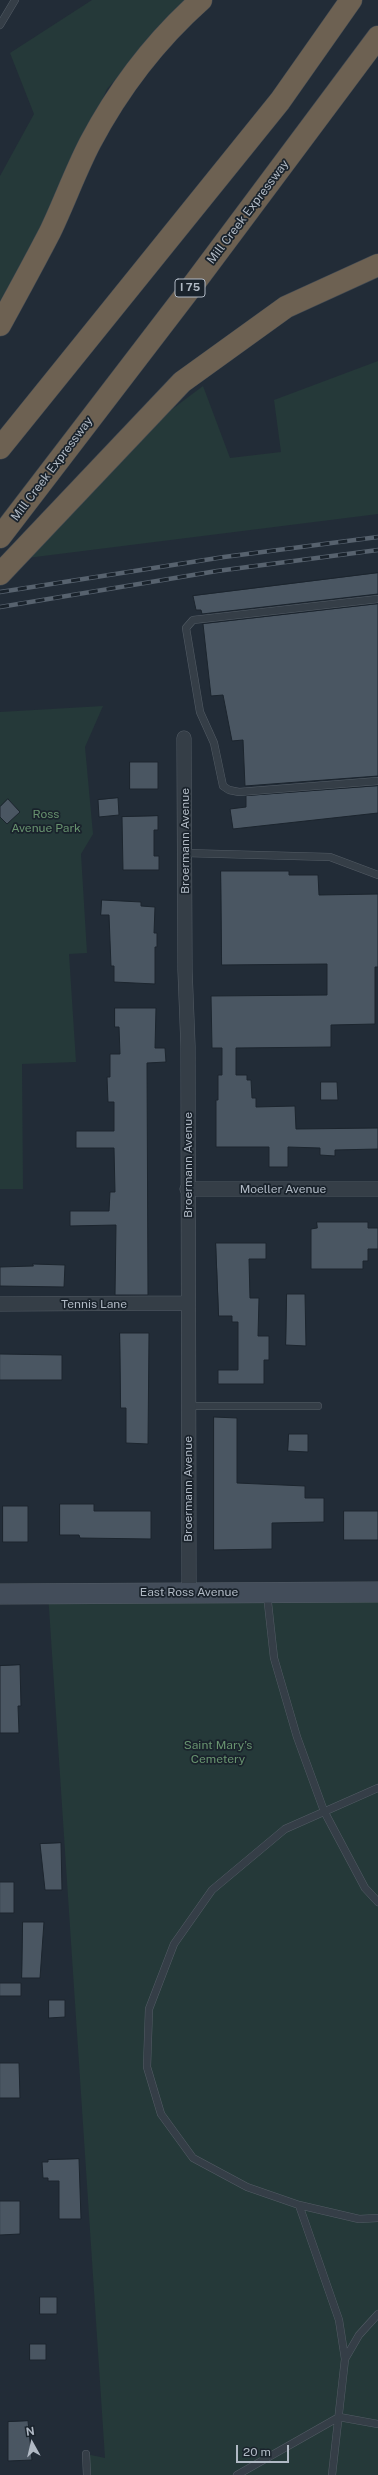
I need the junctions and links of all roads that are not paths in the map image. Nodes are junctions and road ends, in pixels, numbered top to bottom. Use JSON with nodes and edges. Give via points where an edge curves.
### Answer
{"nodes":[{"id":1,"x":15,"y":0,"type":"edge"},
{"id":2,"x":201,"y":0,"type":"edge"},
{"id":3,"x":351,"y":0,"type":"edge"},
{"id":4,"x":0,"y":25,"type":"edge"},
{"id":5,"x":378,"y":37,"type":"edge"},
{"id":6,"x":378,"y":265,"type":"edge"},
{"id":7,"x":0,"y":326,"type":"edge"},
{"id":8,"x":0,"y":448,"type":"edge"},
{"id":9,"x":0,"y":537,"type":"edge"},
{"id":10,"x":0,"y":574,"type":"edge"},
{"id":11,"x":378,"y":599,"type":"edge"},
{"id":12,"x":184,"y":738,"type":"dead end"},
{"id":13,"x":378,"y":781,"type":"edge"},
{"id":14,"x":185,"y":853,"type":"junction"},
{"id":15,"x":378,"y":875,"type":"edge"},
{"id":16,"x":378,"y":1188,"type":"edge"},
{"id":17,"x":187,"y":1189,"type":"junction"},
{"id":18,"x":187,"y":1303,"type":"junction"},
{"id":19,"x":0,"y":1304,"type":"edge"},
{"id":20,"x":188,"y":1406,"type":"junction"},
{"id":21,"x":318,"y":1406,"type":"dead end"},
{"id":22,"x":189,"y":1592,"type":"junction"},
{"id":23,"x":266,"y":1592,"type":"junction"},
{"id":24,"x":378,"y":1592,"type":"edge"},
{"id":25,"x":0,"y":1594,"type":"edge"},
{"id":26,"x":378,"y":1788,"type":"edge"},
{"id":27,"x":324,"y":1812,"type":"junction"},
{"id":28,"x":378,"y":1902,"type":"edge"},
{"id":29,"x":298,"y":2205,"type":"junction"},
{"id":30,"x":378,"y":2218,"type":"edge"},
{"id":31,"x":378,"y":2314,"type":"edge"},
{"id":32,"x":345,"y":2359,"type":"junction"},
{"id":33,"x":339,"y":2416,"type":"junction"},
{"id":34,"x":378,"y":2424,"type":"edge"},
{"id":35,"x":86,"y":2454,"type":"dead end"},
{"id":36,"x":88,"y":2475,"type":"edge"},
{"id":37,"x":237,"y":2475,"type":"edge"},
{"id":38,"x":332,"y":2475,"type":"edge"}],
"edges":[{"from":1,"to":4,"type":"lane"},
{"from":2,"to":7,"type":"highway","via":[[169,29],[128,79],[91,142],[50,231]]},
{"from":3,"to":8,"type":"highway","via":[[280,101]]},
{"from":5,"to":9,"type":"highway","name":"Mill Creek Expressway","number":"I 75","via":[[206,268]]},
{"from":6,"to":10,"type":"highway","via":[[286,308],[182,382]]},
{"from":11,"to":13,"type":"lane","via":[[193,620],[186,628],[200,712],[214,743],[223,786],[239,792]]},
{"from":12,"to":14,"type":"street","name":"Broermann Avenue"},
{"from":14,"to":15,"type":"lane","via":[[330,857]]},
{"from":14,"to":17,"type":"street","name":"Broermann Avenue"},
{"from":16,"to":17,"type":"street","name":"Moeller Avenue"},
{"from":17,"to":18,"type":"street","name":"Broermann Avenue"},
{"from":18,"to":19,"type":"street","name":"Tennis Lane"},
{"from":18,"to":20,"type":"street","name":"Broermann Avenue"},
{"from":20,"to":21,"type":"lane"},
{"from":20,"to":22,"type":"street","name":"Broermann Avenue"},
{"from":22,"to":23,"type":"street","name":"East Ross Avenue"},
{"from":22,"to":25,"type":"street","name":"East Ross Avenue"},
{"from":23,"to":24,"type":"street","name":"East Ross Avenue"},
{"from":23,"to":27,"type":"lane","via":[[274,1658],[297,1737]]},
{"from":26,"to":27,"type":"lane"},
{"from":27,"to":28,"type":"lane","via":[[365,1888]]},
{"from":27,"to":29,"type":"lane","via":[[285,1829],[212,1890],[174,1944],[149,2009],[147,2067],[161,2114],[193,2158],[247,2187]]},
{"from":29,"to":30,"type":"lane","via":[[359,2219]]},
{"from":29,"to":32,"type":"lane","via":[[339,2320]]},
{"from":31,"to":32,"type":"lane","via":[[359,2335]]},
{"from":32,"to":33,"type":"lane"},
{"from":33,"to":34,"type":"lane"},
{"from":33,"to":37,"type":"lane"},
{"from":33,"to":38,"type":"lane"},
{"from":35,"to":36,"type":"lane"}]}
